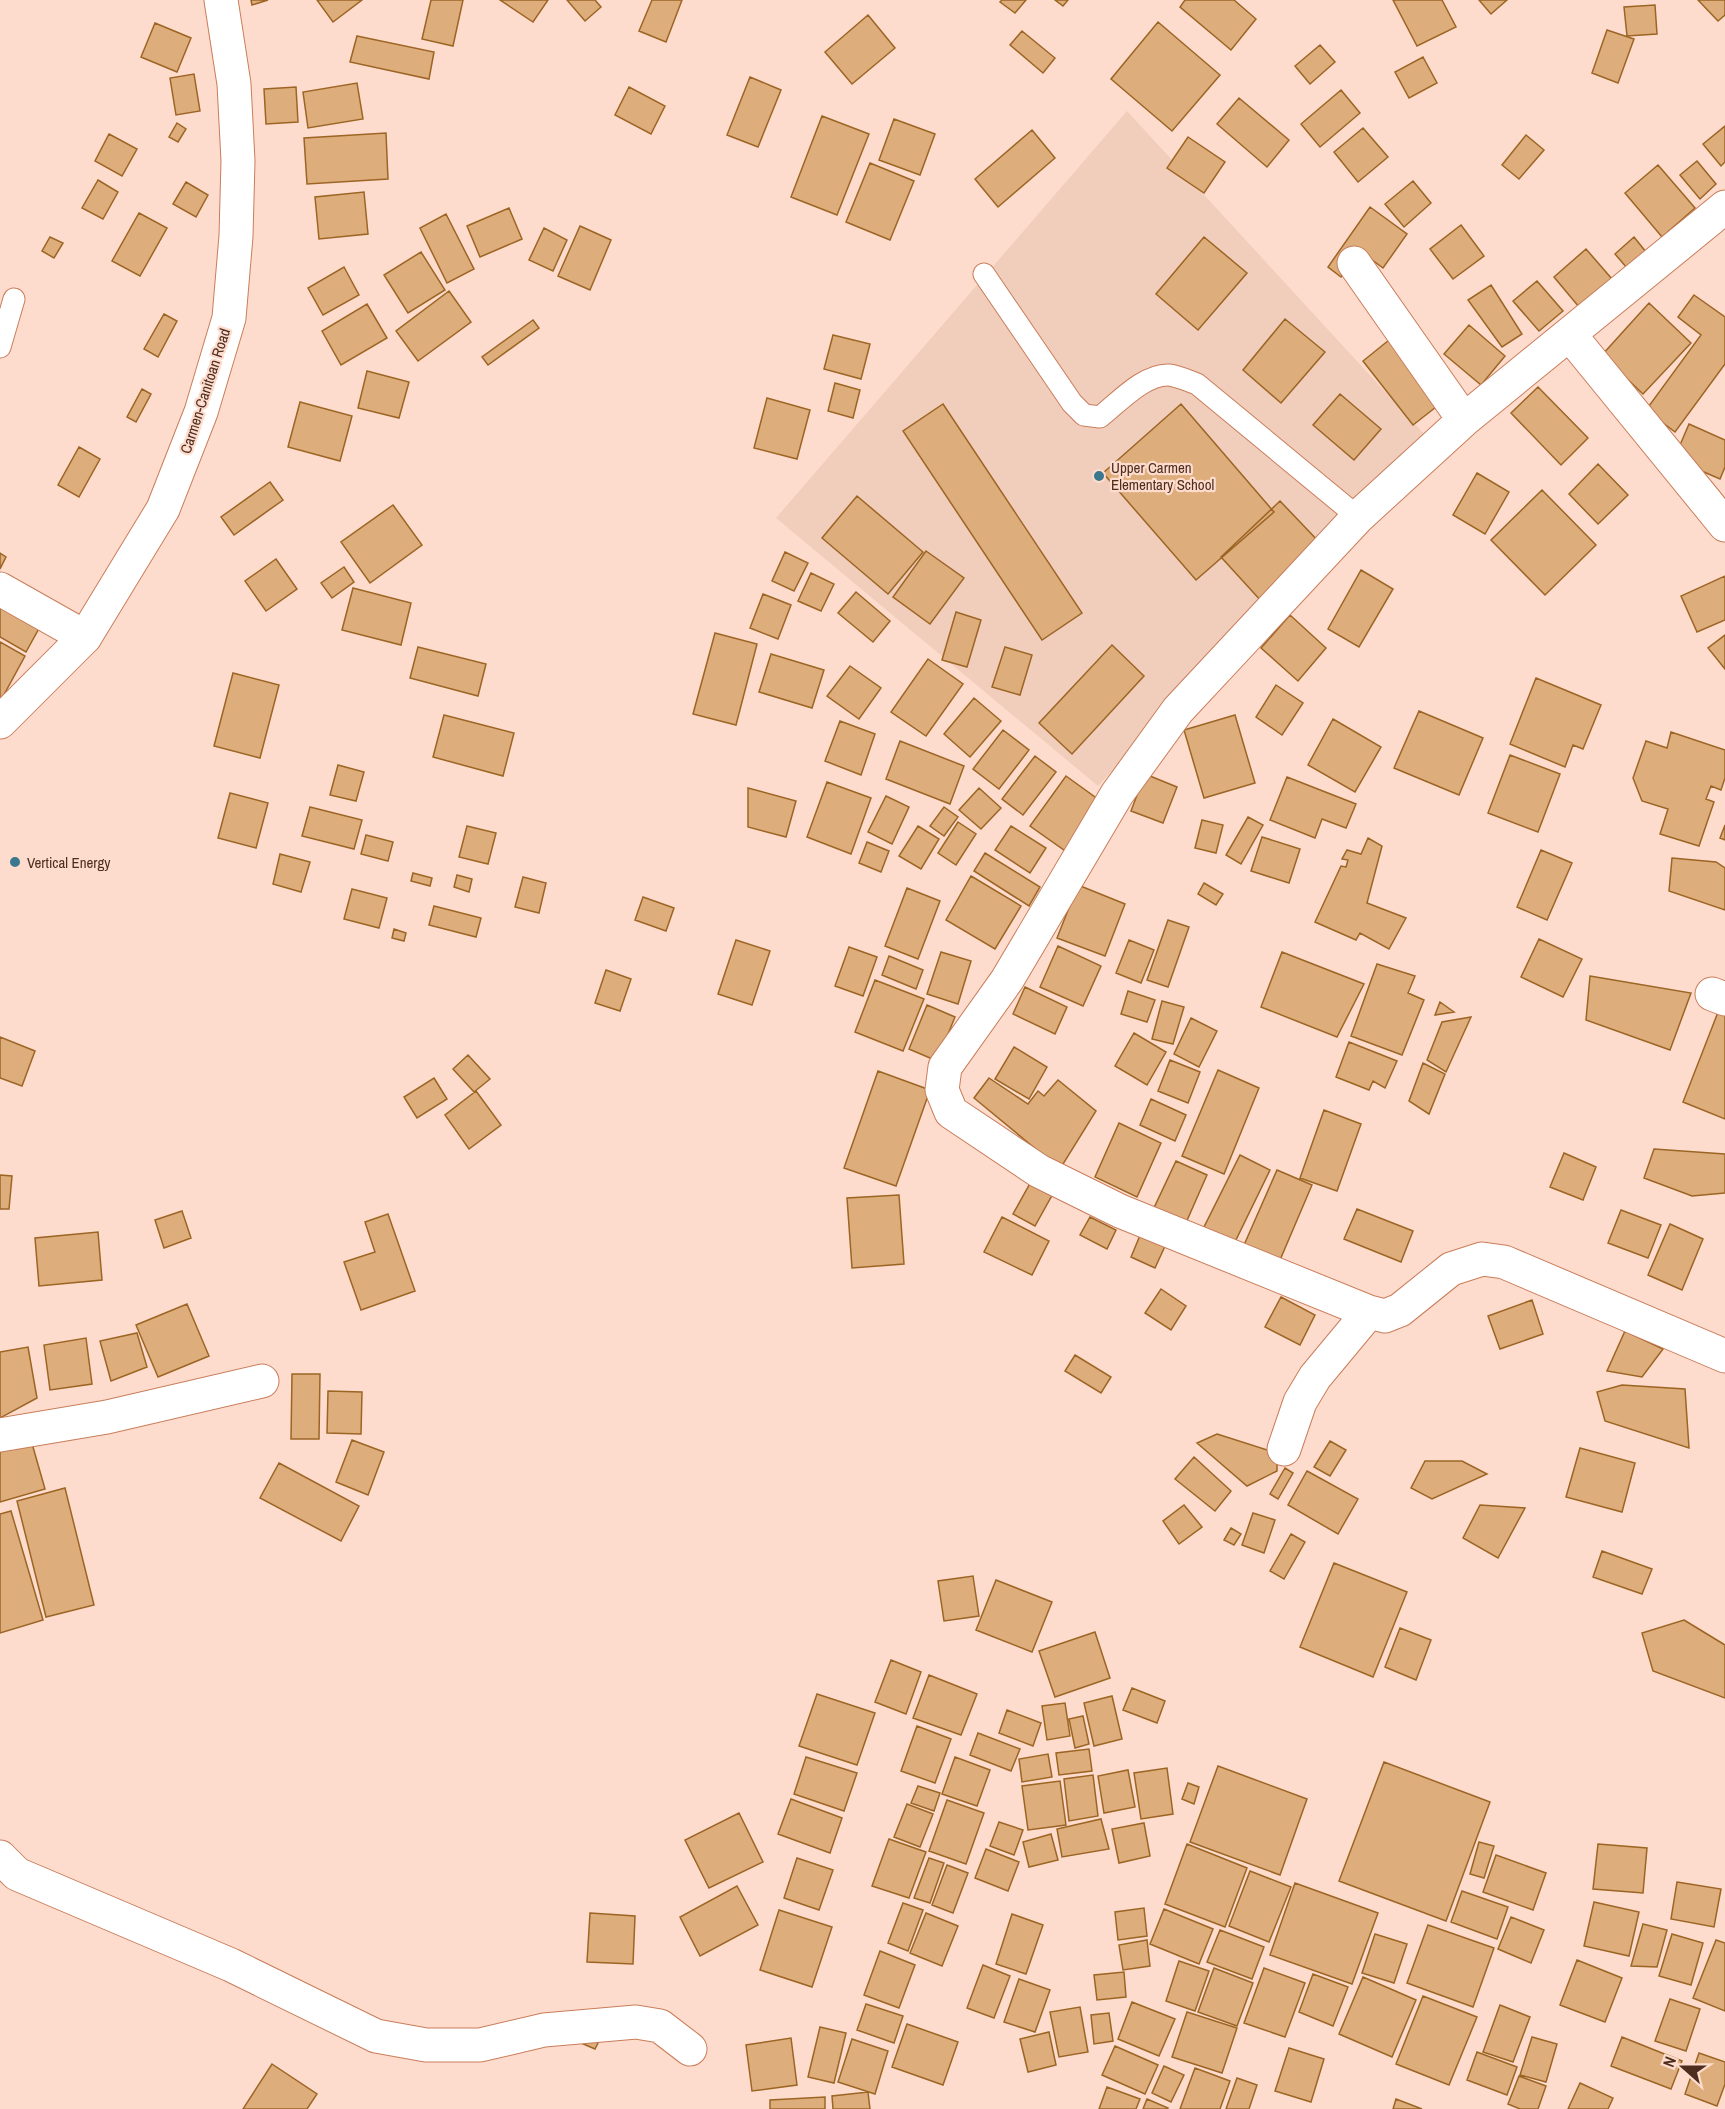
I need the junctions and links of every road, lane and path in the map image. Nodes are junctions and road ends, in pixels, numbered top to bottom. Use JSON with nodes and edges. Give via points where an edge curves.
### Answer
{"nodes":[{"id":1,"x":221,"y":0,"type":"edge"},
{"id":2,"x":1725,"y":207,"type":"edge"},
{"id":3,"x":1354,"y":263,"type":"dead end"},
{"id":4,"x":984,"y":274,"type":"dead end"},
{"id":5,"x":14,"y":299,"type":"dead end"},
{"id":6,"x":1570,"y":335,"type":"junction"},
{"id":7,"x":0,"y":347,"type":"edge"},
{"id":8,"x":1464,"y":420,"type":"junction"},
{"id":9,"x":1358,"y":517,"type":"junction"},
{"id":10,"x":1725,"y":525,"type":"edge"},
{"id":11,"x":0,"y":589,"type":"edge"},
{"id":12,"x":86,"y":637,"type":"junction"},
{"id":13,"x":0,"y":722,"type":"edge"},
{"id":14,"x":1369,"y":1312,"type":"junction"},
{"id":15,"x":1725,"y":1356,"type":"edge"},
{"id":16,"x":262,"y":1381,"type":"dead end"},
{"id":17,"x":0,"y":1435,"type":"edge"},
{"id":18,"x":1284,"y":1449,"type":"dead end"},
{"id":19,"x":0,"y":1857,"type":"edge"},
{"id":20,"x":690,"y":2049,"type":"dead end"}],
"edges":[{"from":1,"to":12,"type":"street","name":"Carmen-Canitoan Road","via":[[234,84],[238,160],[229,318],[201,412],[163,509]]},
{"from":2,"to":6,"type":"street"},
{"from":3,"to":8,"type":"street"},
{"from":4,"to":9,"type":"lane","via":[[1084,415],[1100,417],[1157,376],[1171,375],[1197,384]]},
{"from":5,"to":7,"type":"lane"},
{"from":6,"to":8,"type":"street"},
{"from":6,"to":10,"type":"street"},
{"from":8,"to":9,"type":"street"},
{"from":9,"to":14,"type":"street","via":[[1178,710],[1117,794],[1007,980],[945,1067],[942,1090],[951,1112],[1039,1171],[1120,1211]]},
{"from":11,"to":12,"type":"street"},
{"from":12,"to":13,"type":"street","name":"Carmen-Canitoan Road"},
{"from":14,"to":15,"type":"street","via":[[1385,1316],[1400,1310],[1451,1269],[1482,1259],[1504,1262]]},
{"from":14,"to":18,"type":"street","via":[[1315,1377],[1300,1402]]},
{"from":16,"to":17,"type":"street","via":[[107,1417]]},
{"from":19,"to":20,"type":"street","via":[[17,1874],[231,1965],[376,2036],[426,2045],[480,2045],[544,2030],[636,2022],[660,2026]]}]}
